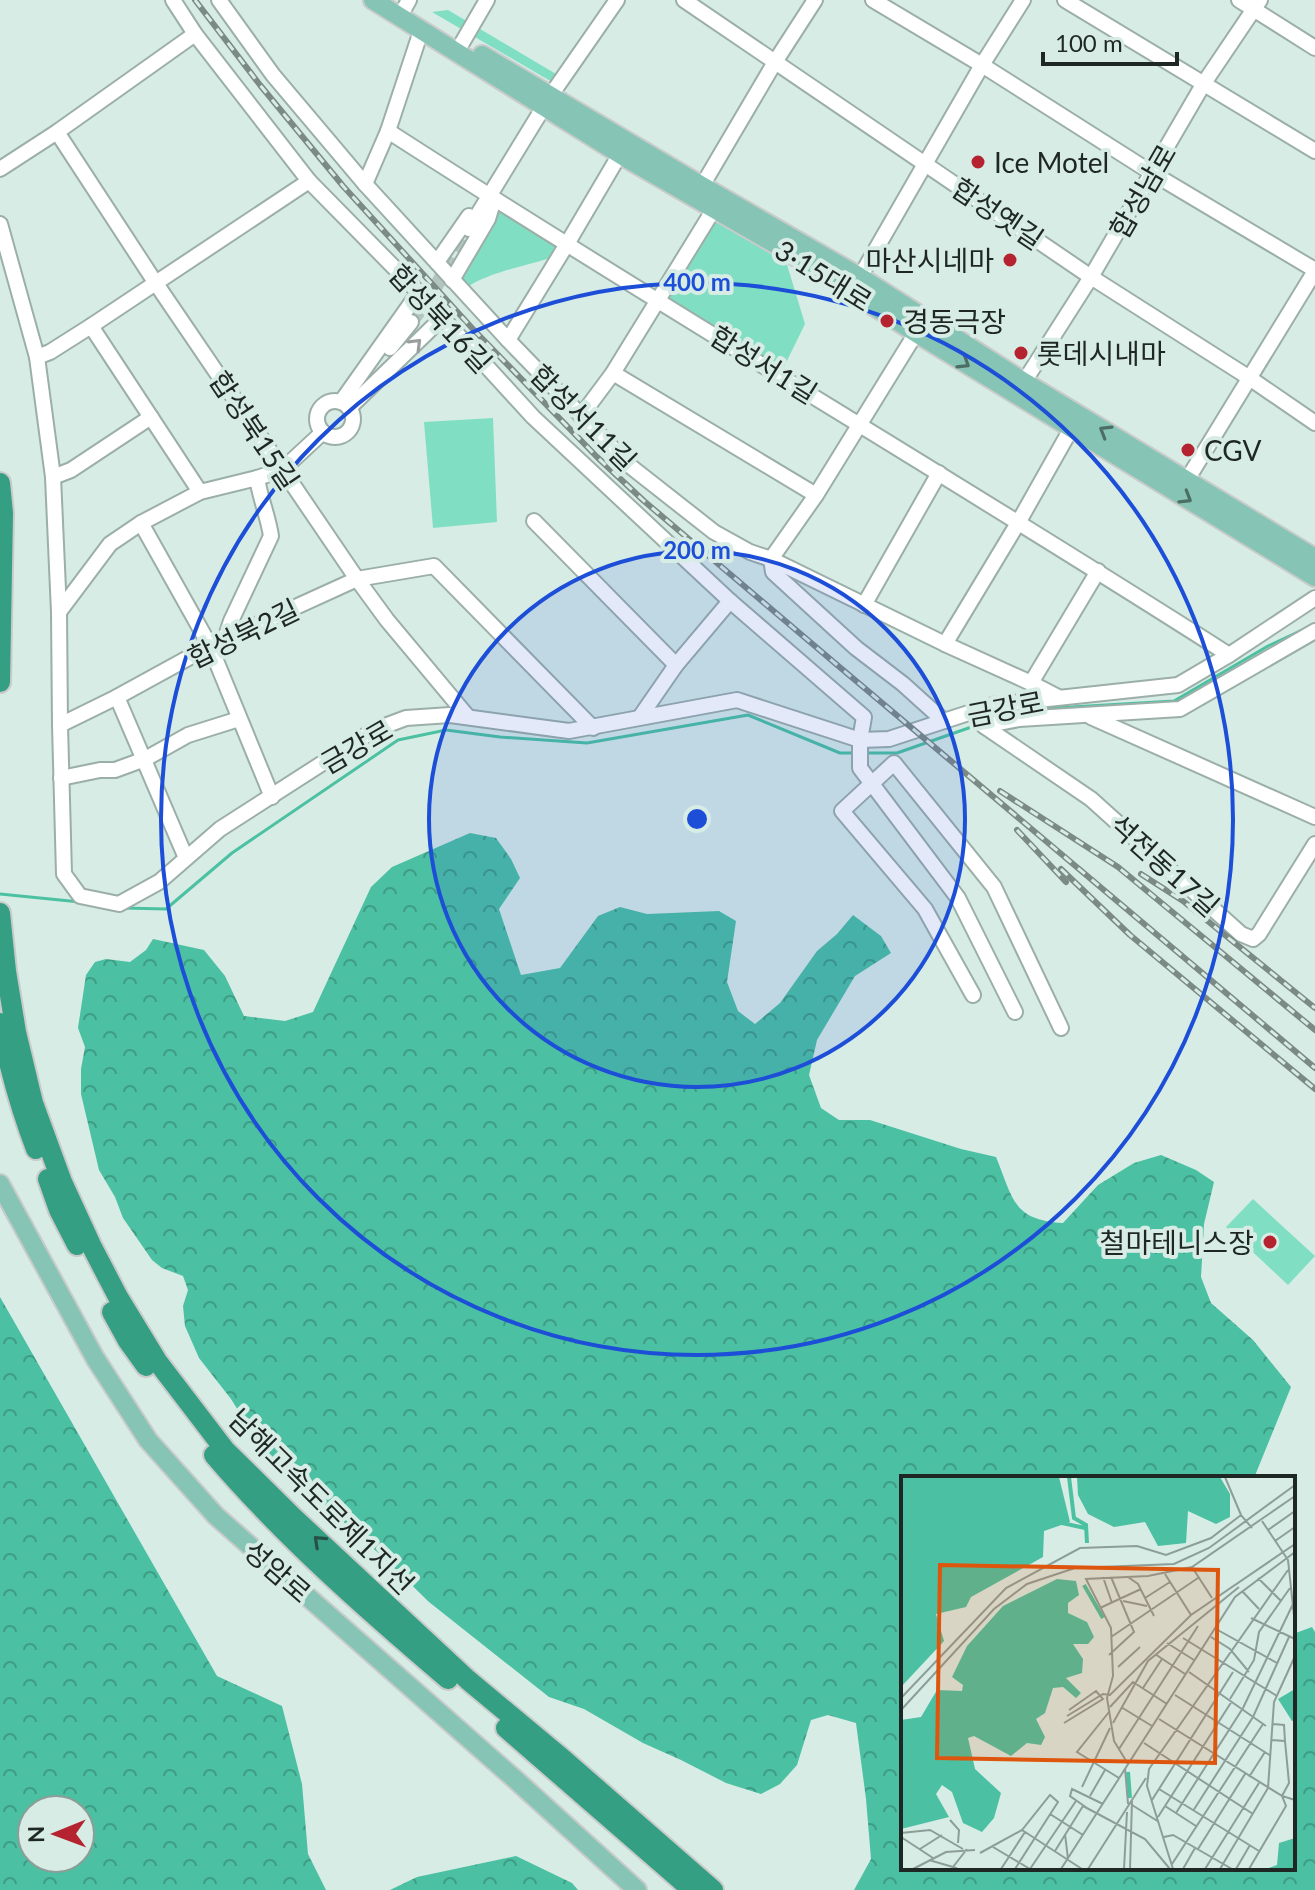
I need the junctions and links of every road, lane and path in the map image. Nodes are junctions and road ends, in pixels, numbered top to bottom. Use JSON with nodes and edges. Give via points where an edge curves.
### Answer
{"nodes":[{"id":1,"x":173,"y":0,"type":"edge"},
{"id":2,"x":219,"y":0,"type":"edge"},
{"id":3,"x":373,"y":0,"type":"edge"},
{"id":4,"x":487,"y":0,"type":"edge"},
{"id":5,"x":617,"y":0,"type":"edge"},
{"id":6,"x":684,"y":0,"type":"edge"},
{"id":7,"x":815,"y":0,"type":"edge"},
{"id":8,"x":873,"y":0,"type":"edge"},
{"id":9,"x":1023,"y":0,"type":"edge"},
{"id":10,"x":1065,"y":0,"type":"edge"},
{"id":11,"x":1239,"y":0,"type":"edge"},
{"id":12,"x":402,"y":3,"type":"edge"},
{"id":13,"x":1257,"y":5,"type":"edge"},
{"id":14,"x":421,"y":31,"type":"junction"},
{"id":15,"x":195,"y":34,"type":"junction"},
{"id":16,"x":462,"y":43,"type":"junction"},
{"id":17,"x":1315,"y":48,"type":"edge"},
{"id":18,"x":775,"y":62,"type":"junction"},
{"id":19,"x":982,"y":65,"type":"junction"},
{"id":20,"x":1204,"y":83,"type":"junction"},
{"id":21,"x":548,"y":101,"type":"junction"},
{"id":22,"x":388,"y":131,"type":"junction"},
{"id":23,"x":57,"y":132,"type":"junction"},
{"id":24,"x":1315,"y":151,"type":"edge"},
{"id":25,"x":620,"y":154,"type":"junction"},
{"id":26,"x":926,"y":164,"type":"junction"},
{"id":27,"x":0,"y":169,"type":"edge"},
{"id":28,"x":1152,"y":173,"type":"junction"},
{"id":29,"x":309,"y":181,"type":"junction"},
{"id":30,"x":365,"y":184,"type":"junction"},
{"id":31,"x":702,"y":186,"type":"junction"},
{"id":32,"x":488,"y":198,"type":"junction"},
{"id":33,"x":714,"y":209,"type":"junction"},
{"id":34,"x":0,"y":224,"type":"edge"},
{"id":35,"x":469,"y":229,"type":"tunnel mouth"},
{"id":36,"x":567,"y":244,"type":"junction"},
{"id":37,"x":437,"y":262,"type":"junction"},
{"id":38,"x":1315,"y":270,"type":"edge"},
{"id":39,"x":860,"y":277,"type":"junction"},
{"id":40,"x":1091,"y":277,"type":"junction"},
{"id":41,"x":452,"y":280,"type":"junction"},
{"id":42,"x":155,"y":282,"type":"junction"},
{"id":43,"x":419,"y":292,"type":"junction"},
{"id":44,"x":658,"y":300,"type":"junction"},
{"id":45,"x":442,"y":318,"type":"junction"},
{"id":46,"x":411,"y":322,"type":"tunnel mouth"},
{"id":47,"x":91,"y":326,"type":"junction"},
{"id":48,"x":916,"y":333,"type":"junction"},
{"id":49,"x":508,"y":340,"type":"junction"},
{"id":50,"x":37,"y":357,"type":"junction"},
{"id":51,"x":613,"y":373,"type":"junction"},
{"id":52,"x":1248,"y":377,"type":"junction"},
{"id":53,"x":1024,"y":382,"type":"junction"},
{"id":54,"x":345,"y":405,"type":"junction"},
{"id":55,"x":581,"y":416,"type":"junction"},
{"id":56,"x":151,"y":417,"type":"junction"},
{"id":57,"x":1315,"y":423,"type":"edge"},
{"id":58,"x":860,"y":424,"type":"junction"},
{"id":59,"x":1071,"y":429,"type":"junction"},
{"id":60,"x":323,"y":432,"type":"junction"},
{"id":61,"x":282,"y":470,"type":"junction"},
{"id":62,"x":939,"y":473,"type":"junction"},
{"id":63,"x":53,"y":477,"type":"junction"},
{"id":64,"x":257,"y":478,"type":"junction"},
{"id":65,"x":1187,"y":480,"type":"junction"},
{"id":66,"x":0,"y":483,"type":"edge"},
{"id":67,"x":200,"y":492,"type":"junction"},
{"id":68,"x":816,"y":495,"type":"junction"},
{"id":69,"x":534,"y":521,"type":"dead end"},
{"id":70,"x":141,"y":523,"type":"junction"},
{"id":71,"x":1018,"y":523,"type":"junction"},
{"id":72,"x":1315,"y":558,"type":"edge"},
{"id":73,"x":771,"y":559,"type":"junction"},
{"id":74,"x":1098,"y":571,"type":"junction"},
{"id":75,"x":1315,"y":577,"type":"edge"},
{"id":76,"x":357,"y":579,"type":"junction"},
{"id":77,"x":1315,"y":598,"type":"edge"},
{"id":78,"x":730,"y":601,"type":"junction"},
{"id":79,"x":864,"y":605,"type":"junction"},
{"id":80,"x":59,"y":612,"type":"junction"},
{"id":81,"x":1315,"y":631,"type":"edge"},
{"id":82,"x":225,"y":639,"type":"junction"},
{"id":83,"x":945,"y":644,"type":"junction"},
{"id":84,"x":210,"y":646,"type":"junction"},
{"id":85,"x":1229,"y":655,"type":"junction"},
{"id":86,"x":676,"y":665,"type":"junction"},
{"id":87,"x":0,"y":682,"type":"edge"},
{"id":88,"x":1031,"y":683,"type":"junction"},
{"id":89,"x":117,"y":697,"type":"junction"},
{"id":90,"x":1058,"y":697,"type":"junction"},
{"id":91,"x":1087,"y":715,"type":"junction"},
{"id":92,"x":468,"y":717,"type":"junction"},
{"id":93,"x":640,"y":717,"type":"junction"},
{"id":94,"x":239,"y":719,"type":"junction"},
{"id":95,"x":944,"y":721,"type":"junction"},
{"id":96,"x":60,"y":725,"type":"junction"},
{"id":97,"x":593,"y":728,"type":"junction"},
{"id":98,"x":860,"y":742,"type":"junction"},
{"id":99,"x":145,"y":759,"type":"junction"},
{"id":100,"x":61,"y":778,"type":"junction"},
{"id":101,"x":872,"y":784,"type":"junction"},
{"id":102,"x":272,"y":797,"type":"junction"},
{"id":103,"x":1315,"y":817,"type":"edge"},
{"id":104,"x":1315,"y":844,"type":"edge"},
{"id":105,"x":186,"y":858,"type":"junction"},
{"id":106,"x":0,"y":914,"type":"edge"},
{"id":107,"x":973,"y":995,"type":"dead end"},
{"id":108,"x":1015,"y":1012,"type":"dead end"},
{"id":109,"x":0,"y":1023,"type":"edge"},
{"id":110,"x":1061,"y":1028,"type":"dead end"},
{"id":111,"x":0,"y":1184,"type":"edge"},
{"id":112,"x":637,"y":1890,"type":"edge"},
{"id":113,"x":693,"y":1890,"type":"edge"},
{"id":114,"x":713,"y":1890,"type":"edge"}],
"edges":[{"from":1,"to":15,"type":"street","name":"합성북16길"},
{"from":2,"to":30,"type":"street","name":"합성서11길","via":[[273,75]]},
{"from":3,"to":14,"type":"main road","name":"3·15대로"},
{"from":4,"to":16,"type":"street"},
{"from":5,"to":21,"type":"street"},
{"from":6,"to":18,"type":"street","name":"합성옛길"},
{"from":7,"to":18,"type":"street"},
{"from":8,"to":19,"type":"street"},
{"from":9,"to":19,"type":"street"},
{"from":10,"to":20,"type":"street"},
{"from":11,"to":13,"type":"street"},
{"from":12,"to":16,"type":"main road","name":"3·15대로"},
{"from":13,"to":17,"type":"street"},
{"from":13,"to":20,"type":"street","name":"합성남로"},
{"from":14,"to":21,"type":"main road","name":"3·15대로"},
{"from":14,"to":22,"type":"street"},
{"from":15,"to":23,"type":"street"},
{"from":15,"to":29,"type":"street","name":"합성북16길"},
{"from":16,"to":21,"type":"main road","name":"3·15대로"},
{"from":18,"to":26,"type":"street","name":"합성옛길"},
{"from":18,"to":31,"type":"street"},
{"from":19,"to":26,"type":"street"},
{"from":19,"to":28,"type":"street"},
{"from":20,"to":24,"type":"street"},
{"from":20,"to":28,"type":"street","name":"합성남로"},
{"from":21,"to":25,"type":"main road","name":"3·15대로"},
{"from":21,"to":31,"type":"main road","name":"3·15대로"},
{"from":21,"to":32,"type":"street"},
{"from":22,"to":30,"type":"street"},
{"from":22,"to":32,"type":"street","name":"합성서1길"},
{"from":23,"to":27,"type":"street"},
{"from":23,"to":42,"type":"street","name":"합성북15길"},
{"from":25,"to":33,"type":"main road","name":"3·15대로"},
{"from":25,"to":36,"type":"street"},
{"from":26,"to":39,"type":"street"},
{"from":26,"to":40,"type":"street","name":"합성옛길"},
{"from":28,"to":38,"type":"street"},
{"from":28,"to":40,"type":"street","name":"합성남로"},
{"from":29,"to":42,"type":"street"},
{"from":29,"to":43,"type":"street","name":"합성북16길"},
{"from":30,"to":37,"type":"street","name":"합성서11길"},
{"from":31,"to":39,"type":"main road","name":"3·15대로"},
{"from":32,"to":35,"type":"street"},
{"from":32,"to":36,"type":"street","name":"합성서1길"},
{"from":32,"to":37,"type":"street"},
{"from":32,"to":41,"type":"street","via":[[488,219]]},
{"from":33,"to":44,"type":"street"},
{"from":33,"to":48,"type":"main road","name":"3·15대로"},
{"from":34,"to":50,"type":"street","name":"금강로"},
{"from":36,"to":44,"type":"street","name":"합성서1길"},
{"from":36,"to":49,"type":"street"},
{"from":37,"to":41,"type":"street","name":"합성서11길"},
{"from":38,"to":52,"type":"street"},
{"from":39,"to":53,"type":"main road","name":"3·15대로"},
{"from":40,"to":52,"type":"street","name":"합성옛길"},
{"from":40,"to":53,"type":"street","name":"합성남로"},
{"from":41,"to":49,"type":"street","name":"합성서11길"},
{"from":42,"to":47,"type":"street"},
{"from":42,"to":61,"type":"street","name":"합성북15길"},
{"from":43,"to":45,"type":"street","name":"합성북16길"},
{"from":43,"to":54,"type":"street"},
{"from":44,"to":51,"type":"street"},
{"from":44,"to":58,"type":"street","name":"합성서1길"},
{"from":54,"to":45,"type":"street","one_way":true},
{"from":45,"to":78,"type":"street","name":"합성북16길","via":[[533,417]]},
{"from":46,"to":54,"type":"street"},
{"from":47,"to":50,"type":"street"},
{"from":47,"to":56,"type":"street"},
{"from":48,"to":58,"type":"street"},
{"from":48,"to":59,"type":"main road","name":"3·15대로","one_way":true},
{"from":49,"to":55,"type":"street","name":"합성서11길"},
{"from":50,"to":63,"type":"street","name":"금강로"},
{"from":51,"to":55,"type":"street"},
{"from":51,"to":68,"type":"street"},
{"from":52,"to":57,"type":"street","name":"합성옛길"},
{"from":52,"to":65,"type":"street"},
{"from":65,"to":53,"type":"main road","name":"3·15대로","one_way":true},
{"from":54,"to":60,"type":"street","via":[[333,401],[319,412]]},
{"from":54,"to":60,"type":"street","via":[[352,423],[346,433],[336,437]]},
{"from":55,"to":73,"type":"street","name":"합성서11길","via":[[630,466],[714,532]]},
{"from":56,"to":63,"type":"street"},
{"from":56,"to":67,"type":"street"},
{"from":58,"to":62,"type":"street","name":"합성서1길"},
{"from":58,"to":68,"type":"street"},
{"from":59,"to":71,"type":"street"},
{"from":59,"to":75,"type":"main road","name":"3·15대로","one_way":true},
{"from":60,"to":61,"type":"street"},
{"from":61,"to":64,"type":"street"},
{"from":61,"to":76,"type":"street","name":"합성북15길"},
{"from":62,"to":71,"type":"street","name":"합성서1길"},
{"from":62,"to":79,"type":"street"},
{"from":63,"to":80,"type":"street","name":"금강로"},
{"from":64,"to":67,"type":"street"},
{"from":64,"to":82,"type":"street","via":[[271,536]]},
{"from":65,"to":72,"type":"main road","name":"3·15대로"},
{"from":66,"to":87,"type":"highway"},
{"from":67,"to":70,"type":"street"},
{"from":68,"to":73,"type":"street"},
{"from":69,"to":86,"type":"street"},
{"from":70,"to":80,"type":"street","via":[[110,544]]},
{"from":70,"to":84,"type":"street"},
{"from":71,"to":74,"type":"street","name":"합성서1길"},
{"from":71,"to":83,"type":"street"},
{"from":73,"to":79,"type":"street","name":"합성서11길"},
{"from":73,"to":95,"type":"street","via":[[773,572]]},
{"from":74,"to":85,"type":"street","name":"합성서1길"},
{"from":74,"to":88,"type":"street"},
{"from":76,"to":82,"type":"street","name":"합성북2길"},
{"from":76,"to":92,"type":"street","name":"합성북15길"},
{"from":76,"to":97,"type":"street","name":"합성북2길","via":[[434,566]]},
{"from":77,"to":85,"type":"street","name":"금강로"},
{"from":78,"to":86,"type":"street"},
{"from":78,"to":98,"type":"street","name":"합성북16길","via":[[864,717]]},
{"from":79,"to":83,"type":"street","name":"합성서11길"},
{"from":80,"to":96,"type":"street","name":"금강로"},
{"from":81,"to":91,"type":"street","via":[[1180,709]]},
{"from":82,"to":84,"type":"street","name":"합성북2길"},
{"from":83,"to":88,"type":"street","name":"합성서11길"},
{"from":84,"to":89,"type":"street","name":"합성북2길"},
{"from":84,"to":94,"type":"street"},
{"from":85,"to":90,"type":"street","name":"금강로","via":[[1178,685]]},
{"from":86,"to":93,"type":"street"},
{"from":88,"to":90,"type":"street","name":"합성서11길"},
{"from":89,"to":96,"type":"street","name":"합성북2길"},
{"from":89,"to":99,"type":"street"},
{"from":90,"to":95,"type":"street","name":"금강로","via":[[993,705]]},
{"from":91,"to":103,"type":"street"},
{"from":91,"to":104,"type":"street","name":"석전동17길","via":[[984,726],[1091,799],[1241,934],[1253,939],[1259,934]]},
{"from":92,"to":97,"type":"street","name":"금강로","via":[[569,731]]},
{"from":92,"to":102,"type":"street","name":"금강로","via":[[406,718],[374,730]]},
{"from":93,"to":97,"type":"street","name":"금강로"},
{"from":93,"to":98,"type":"street","name":"금강로","via":[[737,700]]},
{"from":94,"to":99,"type":"street","via":[[188,735]]},
{"from":94,"to":102,"type":"street"},
{"from":95,"to":98,"type":"street","name":"금강로","via":[[889,739]]},
{"from":96,"to":100,"type":"street","name":"금강로"},
{"from":98,"to":101,"type":"street","via":[[860,768]]},
{"from":99,"to":100,"type":"street","via":[[115,770]]},
{"from":99,"to":105,"type":"street"},
{"from":100,"to":105,"type":"street","name":"금강로","via":[[64,874],[80,896],[119,904],[159,882]]},
{"from":101,"to":107,"type":"street","via":[[842,811],[925,909]]},
{"from":101,"to":108,"type":"street","via":[[958,898]]},
{"from":101,"to":110,"type":"street","via":[[894,763],[994,887]]},
{"from":102,"to":105,"type":"street","name":"금강로"},
{"from":114,"to":106,"type":"highway","name":"남해고속도로제1지선","one_way":true,"via":[[468,1680],[295,1519],[225,1450],[157,1361],[91,1245],[33,1103],[16,1032]]},
{"from":109,"to":113,"type":"highway","name":"남해고속도로제1지선","via":[[24,1119],[59,1210],[128,1341],[204,1444],[246,1493],[398,1637]]},
{"from":111,"to":112,"type":"main road","name":"성암로","via":[[95,1358],[148,1440],[206,1505]]}]}
